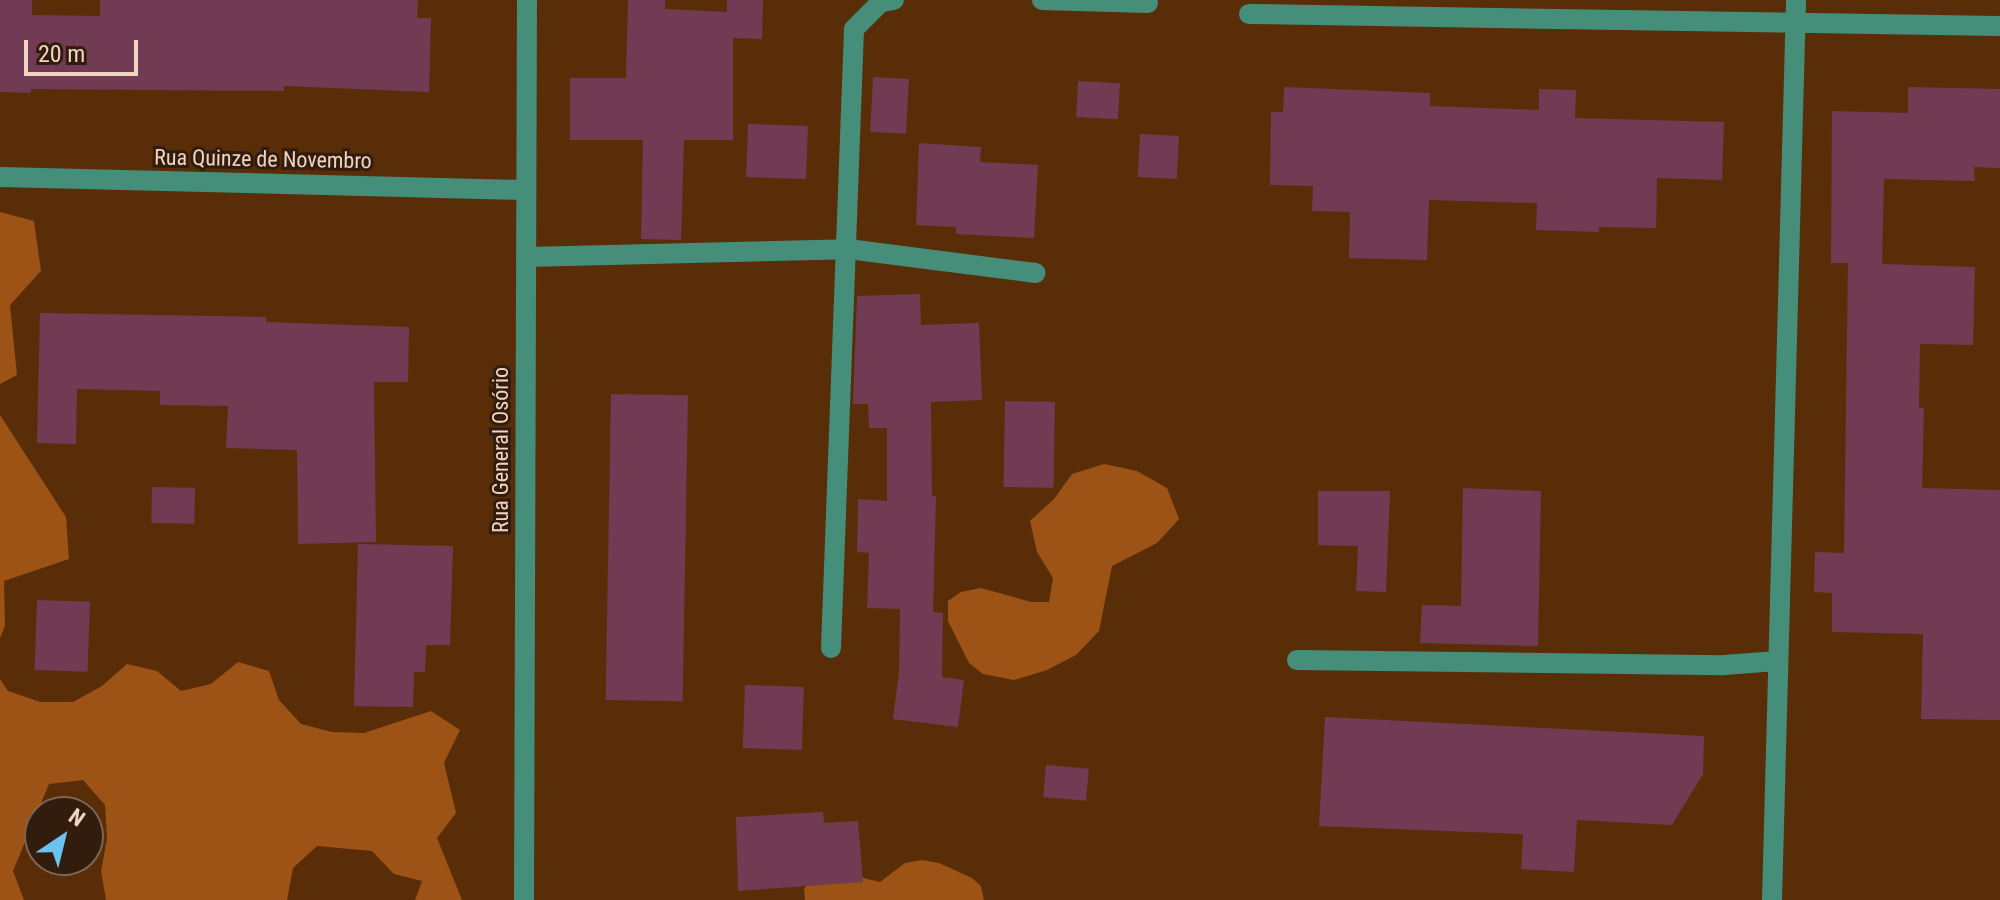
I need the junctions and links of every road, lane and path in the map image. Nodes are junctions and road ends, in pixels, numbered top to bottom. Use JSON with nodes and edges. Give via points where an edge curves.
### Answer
{"nodes":[{"id":1,"x":527,"y":0,"type":"edge"},
{"id":2,"x":894,"y":0,"type":"edge"},
{"id":3,"x":1042,"y":0,"type":"edge"},
{"id":4,"x":1796,"y":0,"type":"edge"},
{"id":5,"x":1148,"y":3,"type":"dead end"},
{"id":6,"x":1249,"y":14,"type":"dead end"},
{"id":7,"x":1797,"y":22,"type":"junction"},
{"id":8,"x":2000,"y":26,"type":"edge"},
{"id":9,"x":0,"y":177,"type":"edge"},
{"id":10,"x":525,"y":190,"type":"junction"},
{"id":11,"x":848,"y":249,"type":"junction"},
{"id":12,"x":526,"y":257,"type":"junction"},
{"id":13,"x":1035,"y":273,"type":"dead end"},
{"id":14,"x":831,"y":648,"type":"dead end"},
{"id":15,"x":1297,"y":660,"type":"dead end"},
{"id":16,"x":1777,"y":661,"type":"junction"},
{"id":17,"x":524,"y":900,"type":"edge"},
{"id":18,"x":1772,"y":900,"type":"edge"}],
"edges":[{"from":1,"to":10,"type":"street","name":"Rua General Osório"},
{"from":2,"to":11,"type":"street","via":[[881,2],[854,29]]},
{"from":3,"to":5,"type":"street"},
{"from":4,"to":7,"type":"street"},
{"from":6,"to":7,"type":"street"},
{"from":7,"to":8,"type":"street"},
{"from":7,"to":16,"type":"street"},
{"from":9,"to":10,"type":"street","name":"Rua Quinze de Novembro"},
{"from":10,"to":12,"type":"street","name":"Rua General Osório"},
{"from":11,"to":12,"type":"street"},
{"from":11,"to":13,"type":"street"},
{"from":11,"to":14,"type":"street"},
{"from":12,"to":17,"type":"street","name":"Rua General Osório"},
{"from":15,"to":16,"type":"street","via":[[1724,665]]},
{"from":16,"to":18,"type":"street"}]}
